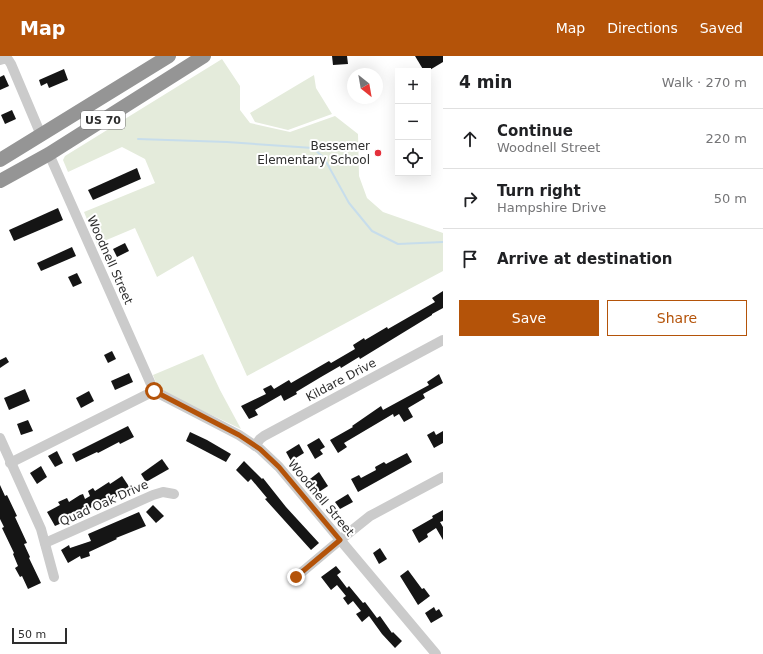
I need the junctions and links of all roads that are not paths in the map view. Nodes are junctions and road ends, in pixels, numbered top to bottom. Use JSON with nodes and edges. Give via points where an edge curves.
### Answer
{"nodes":[{"id":1,"x":169,"y":56,"type":"edge"},
{"id":2,"x":204,"y":56,"type":"edge"},
{"id":3,"x":4,"y":59,"type":"edge"},
{"id":4,"x":41,"y":135,"type":"junction"},
{"id":5,"x":49,"y":154,"type":"junction"},
{"id":6,"x":0,"y":160,"type":"edge"},
{"id":7,"x":0,"y":181,"type":"edge"},
{"id":8,"x":443,"y":340,"type":"edge"},
{"id":9,"x":154,"y":391,"type":"junction"},
{"id":10,"x":0,"y":438,"type":"edge"},
{"id":11,"x":255,"y":446,"type":"junction"},
{"id":12,"x":10,"y":462,"type":"junction"},
{"id":13,"x":443,"y":477,"type":"edge"},
{"id":14,"x":174,"y":494,"type":"dead end"},
{"id":15,"x":340,"y":540,"type":"junction"},
{"id":16,"x":45,"y":543,"type":"junction"},
{"id":17,"x":54,"y":577,"type":"dead end"},
{"id":18,"x":296,"y":577,"type":"dead end"},
{"id":19,"x":436,"y":654,"type":"edge"}],
"edges":[{"from":1,"to":4,"type":"highway","number":"US 70"},
{"from":2,"to":5,"type":"highway","number":"US 70"},
{"from":3,"to":4,"type":"street"},
{"from":4,"to":6,"type":"highway","number":"US 70"},
{"from":5,"to":7,"type":"highway","number":"US 70"},
{"from":5,"to":9,"type":"street","name":"Woodnell Street"},
{"from":8,"to":11,"type":"street","name":"Kildare Drive","via":[[264,436]]},
{"from":9,"to":11,"type":"street","name":"Woodnell Street","via":[[239,435]]},
{"from":9,"to":12,"type":"street"},
{"from":10,"to":12,"type":"street"},
{"from":11,"to":15,"type":"street","name":"Woodnell Street","via":[[279,467]]},
{"from":12,"to":16,"type":"street","via":[[36,516]]},
{"from":13,"to":15,"type":"street","via":[[370,516]]},
{"from":14,"to":16,"type":"street","name":"Quad Oak Drive","via":[[163,492],[152,495]]},
{"from":15,"to":18,"type":"street"},
{"from":15,"to":19,"type":"street","name":"Woodnell Street"},
{"from":16,"to":17,"type":"street"}]}
